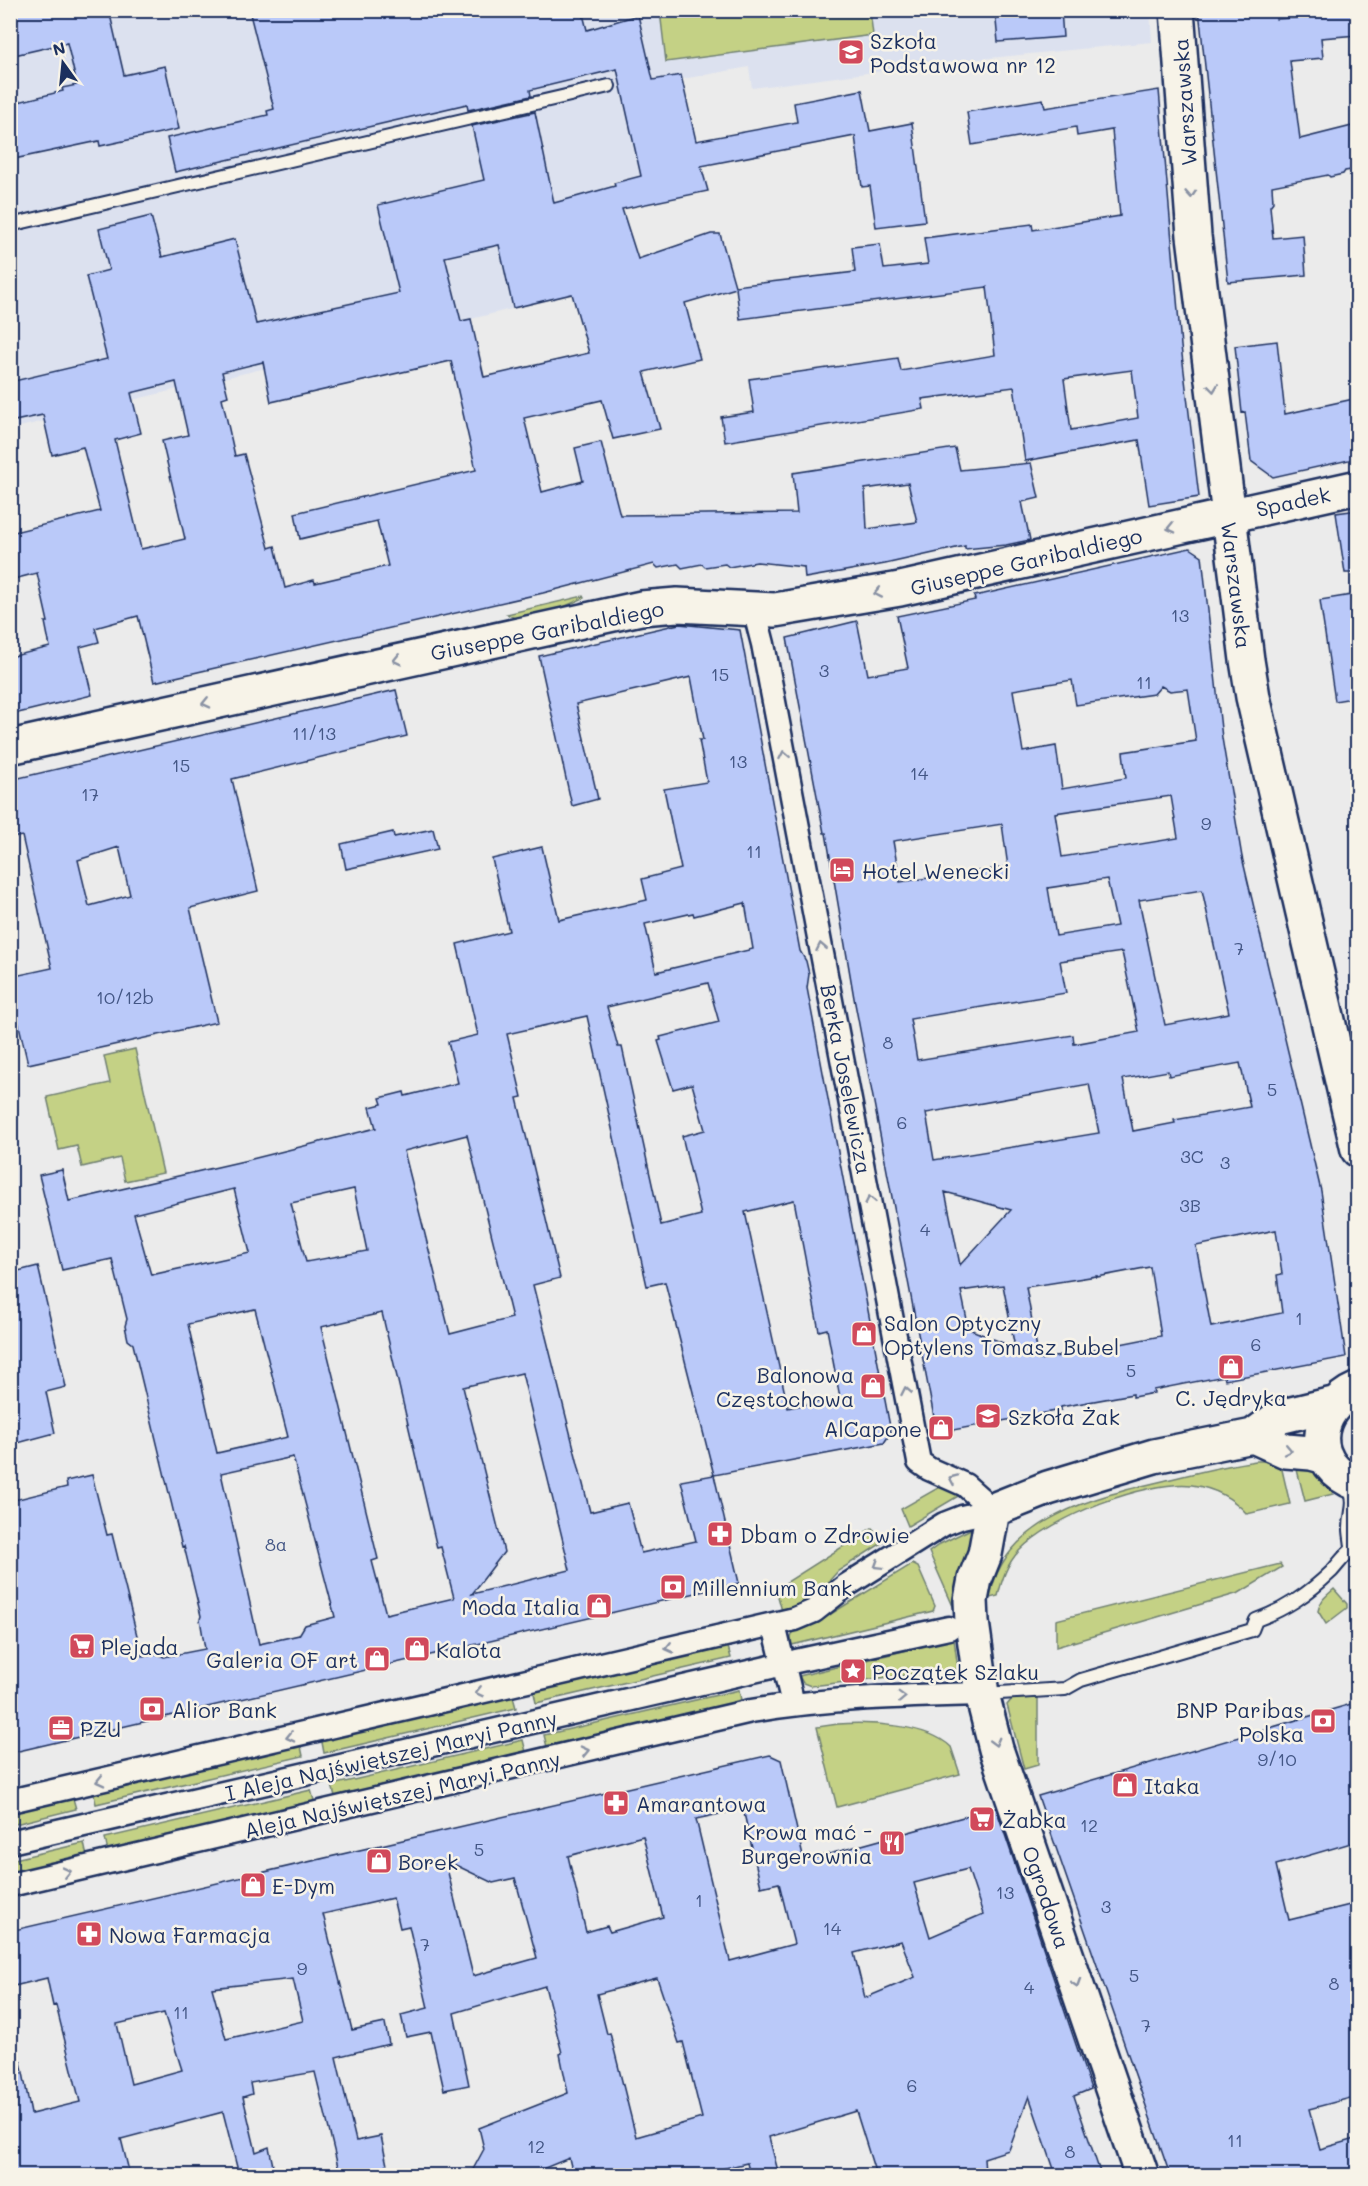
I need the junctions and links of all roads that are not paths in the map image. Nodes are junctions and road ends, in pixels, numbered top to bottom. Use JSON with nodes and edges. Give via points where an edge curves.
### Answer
{"nodes":[{"id":1,"x":1177,"y":10,"type":"edge"},
{"id":2,"x":609,"y":86,"type":"dead end"},
{"id":3,"x":10,"y":225,"type":"edge"},
{"id":4,"x":1358,"y":487,"type":"edge"},
{"id":5,"x":1228,"y":515,"type":"junction"},
{"id":6,"x":754,"y":609,"type":"junction"},
{"id":7,"x":10,"y":747,"type":"edge"},
{"id":8,"x":1358,"y":1150,"type":"edge"},
{"id":9,"x":1345,"y":1396,"type":"edge"},
{"id":10,"x":1253,"y":1436,"type":"junction"},
{"id":11,"x":1343,"y":1474,"type":"edge"},
{"id":12,"x":993,"y":1510,"type":"junction"},
{"id":13,"x":1355,"y":1548,"type":"edge"},
{"id":14,"x":774,"y":1625,"type":"junction"},
{"id":15,"x":949,"y":1628,"type":"dead end"},
{"id":16,"x":796,"y":1661,"type":"dead end"},
{"id":17,"x":771,"y":1667,"type":"dead end"},
{"id":18,"x":982,"y":1694,"type":"junction"},
{"id":19,"x":793,"y":1704,"type":"junction"},
{"id":20,"x":10,"y":1802,"type":"edge"},
{"id":21,"x":10,"y":1842,"type":"edge"},
{"id":22,"x":10,"y":1885,"type":"edge"},
{"id":23,"x":1142,"y":2175,"type":"edge"}],
"edges":[{"from":1,"to":5,"type":"street","name":"Warszawska","one_way":true,"via":[[1194,236]]},
{"from":2,"to":3,"type":"lane"},
{"from":4,"to":5,"type":"street","name":"Spadek"},
{"from":5,"to":6,"type":"street","name":"Giuseppe Garibaldiego","one_way":true,"via":[[900,589],[793,609]]},
{"from":5,"to":8,"type":"street","name":"Warszawska","via":[[1253,697]]},
{"from":6,"to":7,"type":"street","name":"Giuseppe Garibaldiego","one_way":true,"via":[[677,605],[641,608]]},
{"from":12,"to":6,"type":"street","name":"Berka Joselewicza","one_way":true,"via":[[965,1485],[919,1462]]},
{"from":9,"to":10,"type":"street","via":[[1279,1417]]},
{"from":9,"to":11,"type":"street","via":[[1326,1416],[1322,1430],[1322,1443]]},
{"from":10,"to":11,"type":"street","one_way":true,"via":[[1286,1451],[1311,1453]]},
{"from":10,"to":12,"type":"street","via":[[1154,1456],[1048,1488]]},
{"from":11,"to":13,"type":"lane","via":[[1354,1499],[1350,1527]]},
{"from":12,"to":14,"type":"street","one_way":true,"via":[[944,1524],[847,1585],[814,1611]]},
{"from":12,"to":18,"type":"street","name":"Ogrodowa","via":[[986,1554],[975,1578],[971,1600]]},
{"from":13,"to":18,"type":"lane","via":[[1299,1600],[1256,1620],[1252,1630],[1081,1680],[1065,1689]]},
{"from":14,"to":19,"type":"street"},
{"from":14,"to":20,"type":"street","one_way":true},
{"from":15,"to":16,"type":"street"},
{"from":17,"to":21,"type":"street","name":"I Aleja Najświętszej Maryi Panny"},
{"from":19,"to":18,"type":"street","name":"Aleja Najświętszej Maryi Panny","one_way":true},
{"from":18,"to":23,"type":"street","name":"Ogrodowa","one_way":true,"via":[[996,1749]]},
{"from":22,"to":19,"type":"street","name":"Aleja Najświętszej Maryi Panny","one_way":true}]}
